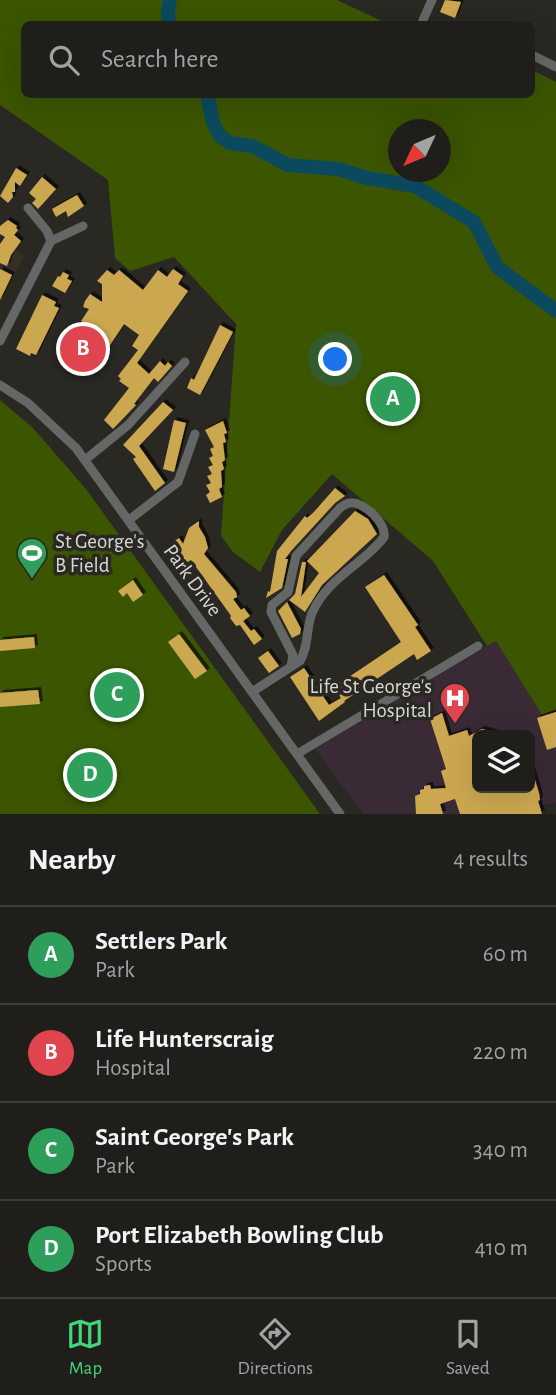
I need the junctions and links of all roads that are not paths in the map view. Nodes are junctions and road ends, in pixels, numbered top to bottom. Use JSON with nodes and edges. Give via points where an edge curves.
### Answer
{"nodes":[{"id":1,"x":432,"y":0,"type":"edge"},
{"id":2,"x":423,"y":20,"type":"dead end"},
{"id":3,"x":535,"y":57,"type":"edge"},
{"id":4,"x":556,"y":67,"type":"edge"},
{"id":5,"x":28,"y":208,"type":"dead end"},
{"id":6,"x":83,"y":226,"type":"dead end"},
{"id":7,"x":51,"y":242,"type":"junction"},
{"id":8,"x":0,"y":341,"type":"edge"},
{"id":9,"x":185,"y":362,"type":"dead end"},
{"id":10,"x":0,"y":385,"type":"edge"},
{"id":11,"x":195,"y":434,"type":"dead end"},
{"id":12,"x":85,"y":460,"type":"junction"},
{"id":13,"x":129,"y":520,"type":"junction"},
{"id":14,"x":478,"y":646,"type":"dead end"},
{"id":15,"x":291,"y":666,"type":"junction"},
{"id":16,"x":252,"y":692,"type":"junction"},
{"id":17,"x":297,"y":754,"type":"junction"},
{"id":18,"x":340,"y":814,"type":"edge"}],
"edges":[{"from":1,"to":2,"type":"street"},
{"from":3,"to":4,"type":"street"},
{"from":5,"to":7,"type":"street"},
{"from":6,"to":7,"type":"street"},
{"from":7,"to":8,"type":"street"},
{"from":9,"to":12,"type":"street","via":[[128,425]]},
{"from":10,"to":12,"type":"street","name":"Park Drive","via":[[48,420]]},
{"from":11,"to":13,"type":"street","via":[[178,482]]},
{"from":12,"to":13,"type":"street","name":"Park Drive"},
{"from":13,"to":16,"type":"street","name":"Park Drive"},
{"from":14,"to":17,"type":"street"},
{"from":15,"to":15,"type":"street","via":[[293,655],[271,612],[272,605],[288,592],[296,556],[340,508],[357,503],[383,524],[384,537],[328,590],[312,613],[303,655]]},
{"from":15,"to":16,"type":"street"},
{"from":16,"to":17,"type":"street","name":"Park Drive"},
{"from":17,"to":18,"type":"street","name":"Park Drive"}]}
